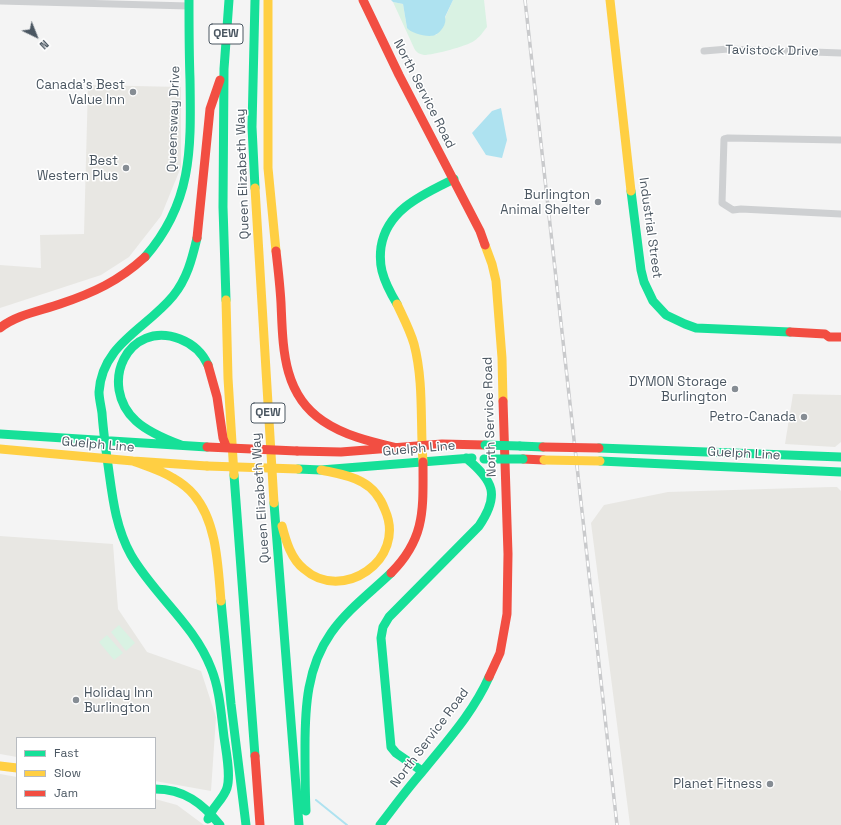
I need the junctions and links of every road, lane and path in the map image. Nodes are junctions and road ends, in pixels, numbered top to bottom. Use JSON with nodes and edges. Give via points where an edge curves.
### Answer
{"nodes":[{"id":1,"x":229,"y":0,"type":"edge"},
{"id":2,"x":255,"y":0,"type":"edge"},
{"id":3,"x":268,"y":0,"type":"edge"},
{"id":4,"x":363,"y":0,"type":"edge"},
{"id":5,"x":610,"y":0,"type":"edge"},
{"id":6,"x":0,"y":1,"type":"edge"},
{"id":7,"x":79,"y":2,"type":"edge"},
{"id":8,"x":110,"y":2,"type":"edge"},
{"id":9,"x":141,"y":2,"type":"edge"},
{"id":10,"x":189,"y":3,"type":"edge"},
{"id":11,"x":704,"y":51,"type":"dead end"},
{"id":12,"x":841,"y":53,"type":"edge"},
{"id":13,"x":224,"y":69,"type":"junction"},
{"id":14,"x":841,"y":140,"type":"edge"},
{"id":15,"x":454,"y":179,"type":"junction"},
{"id":16,"x":841,"y":214,"type":"edge"},
{"id":17,"x":0,"y":328,"type":"edge"},
{"id":18,"x":841,"y":330,"type":"edge"},
{"id":19,"x":825,"y":334,"type":"junction"},
{"id":20,"x":841,"y":337,"type":"edge"},
{"id":21,"x":0,"y":434,"type":"edge"},
{"id":22,"x":104,"y":441,"type":"junction"},
{"id":23,"x":181,"y":445,"type":"junction"},
{"id":24,"x":421,"y":445,"type":"junction"},
{"id":25,"x":397,"y":448,"type":"junction"},
{"id":26,"x":0,"y":449,"type":"edge"},
{"id":27,"x":841,"y":457,"type":"edge"},
{"id":28,"x":107,"y":458,"type":"junction"},
{"id":29,"x":466,"y":458,"type":"junction"},
{"id":30,"x":133,"y":461,"type":"junction"},
{"id":31,"x":271,"y":461,"type":"junction"},
{"id":32,"x":233,"y":462,"type":"junction"},
{"id":33,"x":423,"y":462,"type":"junction"},
{"id":34,"x":321,"y":470,"type":"junction"},
{"id":35,"x":841,"y":472,"type":"edge"},
{"id":36,"x":0,"y":766,"type":"edge"},
{"id":37,"x":16,"y":768,"type":"edge"},
{"id":38,"x":422,"y":771,"type":"junction"},
{"id":39,"x":156,"y":790,"type":"edge"},
{"id":40,"x":210,"y":819,"type":"edge"},
{"id":41,"x":220,"y":825,"type":"edge"},
{"id":42,"x":246,"y":825,"type":"edge"},
{"id":43,"x":260,"y":825,"type":"edge"},
{"id":44,"x":299,"y":825,"type":"edge"},
{"id":45,"x":306,"y":825,"type":"edge"},
{"id":46,"x":380,"y":825,"type":"edge"}],
"edges":[{"from":1,"to":13,"type":"main road","name":"Queen Elizabeth Way","number":"QEW"},
{"from":2,"to":31,"type":"main road","name":"Queen Elizabeth Way","number":"QEW","via":[[252,127]]},
{"from":3,"to":25,"type":"main road","via":[[268,164],[287,372],[304,404],[321,420],[362,439]]},
{"from":4,"to":15,"type":"main road","name":"North Service Road"},
{"from":5,"to":19,"type":"main road","name":"Industrial Street","via":[[641,270],[649,295],[670,318],[696,328]]},
{"from":6,"to":7,"type":"street"},
{"from":7,"to":8,"type":"street"},
{"from":8,"to":9,"type":"street"},
{"from":9,"to":10,"type":"street"},
{"from":10,"to":17,"type":"main road","name":"Queensway Drive","via":[[189,159],[183,190],[163,234],[126,274],[101,289],[7,322]]},
{"from":11,"to":12,"type":"street","name":"Tavistock Drive","via":[[728,49]]},
{"from":13,"to":22,"type":"main road","via":[[210,109],[198,236],[189,270],[173,296],[113,352],[104,368],[99,392]]},
{"from":13,"to":32,"type":"main road","name":"Queen Elizabeth Way","number":"QEW","via":[[223,207]]},
{"from":14,"to":16,"type":"street","via":[[724,140],[722,203],[733,210]]},
{"from":15,"to":24,"type":"main road","via":[[405,205],[388,225],[380,253],[383,275],[414,344],[420,375]]},
{"from":15,"to":38,"type":"main road","name":"North Service Road","via":[[487,247],[496,281],[502,358],[508,554],[507,614],[500,653],[487,682],[446,743]]},
{"from":18,"to":19,"type":"main road","name":"Industrial Street","via":[[831,330]]},
{"from":19,"to":20,"type":"main road","name":"Industrial Street","via":[[829,337]]},
{"from":21,"to":22,"type":"main road","name":"Guelph Line"},
{"from":22,"to":23,"type":"main road","name":"Guelph Line"},
{"from":22,"to":28,"type":"main road"},
{"from":23,"to":25,"type":"main road","name":"Guelph Line","bridge":true,"via":[[341,452]]},
{"from":23,"to":32,"type":"main road","via":[[150,431],[131,417],[122,406],[117,387],[119,369],[125,355],[135,345],[158,334],[183,340],[197,348],[205,358],[214,383],[223,438]]},
{"from":24,"to":25,"type":"main road","name":"Guelph Line"},
{"from":24,"to":27,"type":"main road","name":"Guelph Line","bridge":true,"via":[[599,448]]},
{"from":24,"to":33,"type":"main road"},
{"from":26,"to":28,"type":"main road","name":"Guelph Line"},
{"from":28,"to":30,"type":"main road","name":"Guelph Line"},
{"from":28,"to":40,"type":"main road","via":[[115,511],[130,554],[204,652],[216,682],[228,782],[224,795]]},
{"from":29,"to":33,"type":"main road","name":"Guelph Line"},
{"from":29,"to":35,"type":"main road","name":"Guelph Line","bridge":true,"via":[[600,461]]},
{"from":29,"to":38,"type":"main road","via":[[477,466],[490,484],[492,500],[486,517],[389,617],[383,627],[381,638],[391,747]]},
{"from":30,"to":34,"type":"main road","name":"Guelph Line","bridge":true},
{"from":30,"to":42,"type":"main road","via":[[172,477],[194,495],[205,513],[214,539]]},
{"from":31,"to":34,"type":"main road","via":[[282,527],[287,546],[298,564],[309,574],[321,579],[338,581],[356,578],[369,571],[383,555],[390,536],[388,514],[380,498],[371,488],[344,475]]},
{"from":31,"to":44,"type":"main road","name":"Queen Elizabeth Way","number":"QEW"},
{"from":32,"to":43,"type":"main road","name":"Queen Elizabeth Way","number":"QEW"},
{"from":33,"to":34,"type":"main road","name":"Guelph Line"},
{"from":33,"to":45,"type":"main road","via":[[422,511],[413,543],[394,569],[333,630],[323,644],[309,678],[305,703]]},
{"from":36,"to":37,"type":"main road"},
{"from":38,"to":46,"type":"main road","name":"North Service Road"},
{"from":39,"to":40,"type":"main road","via":[[162,788],[200,803]]},
{"from":40,"to":41,"type":"main road"}]}
